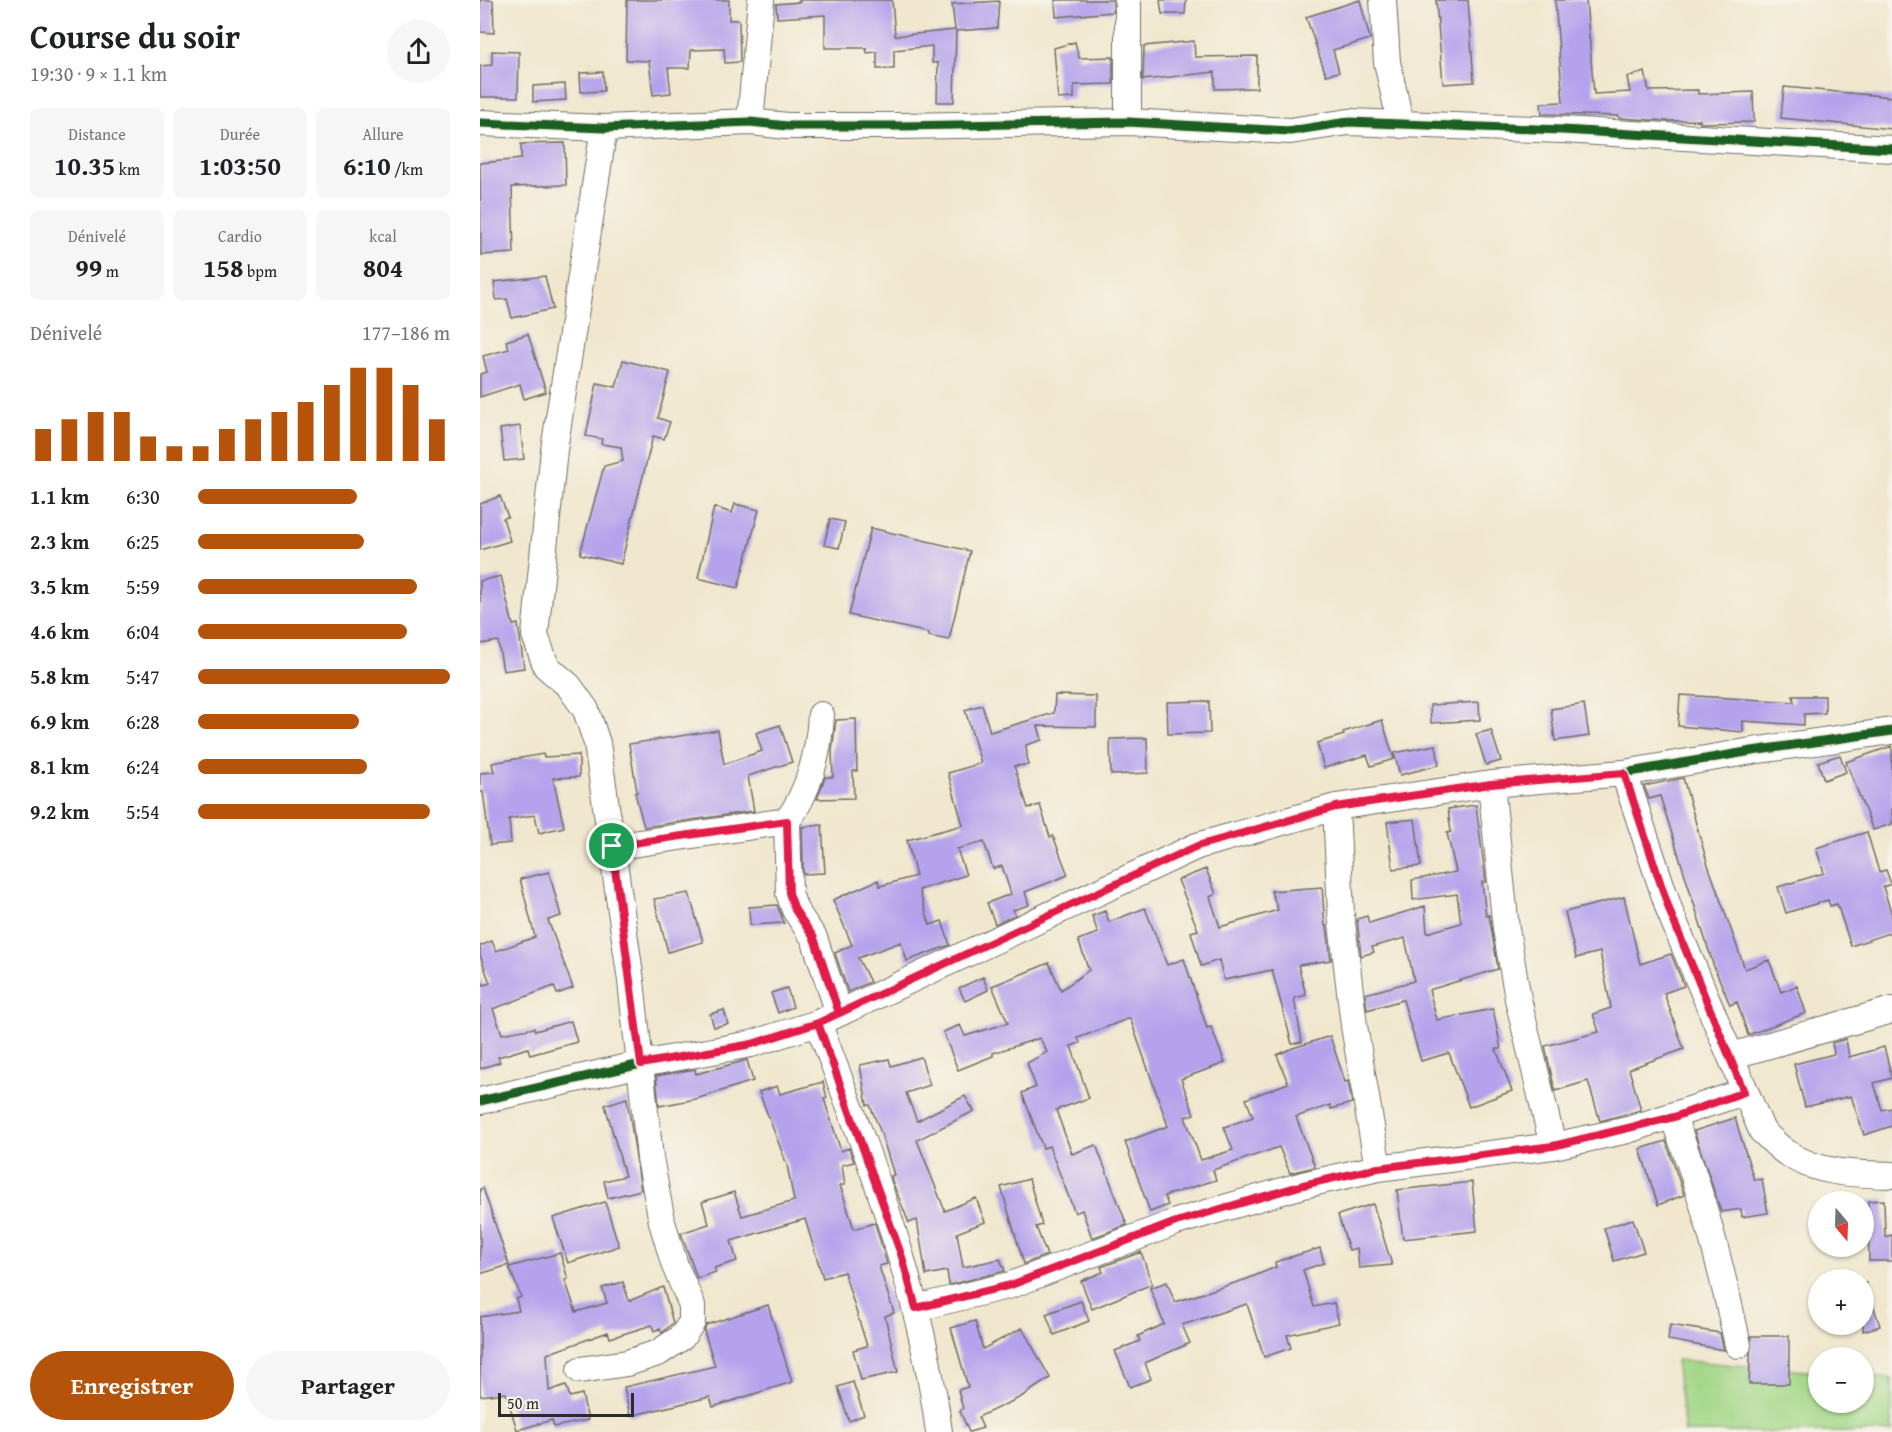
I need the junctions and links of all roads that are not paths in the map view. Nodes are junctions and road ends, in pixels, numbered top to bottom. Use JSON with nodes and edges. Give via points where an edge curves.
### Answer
{"nodes":[{"id":1,"x":761,"y":0,"type":"edge"},
{"id":2,"x":1128,"y":0,"type":"edge"},
{"id":3,"x":1383,"y":0,"type":"edge"},
{"id":4,"x":750,"y":122,"type":"junction"},
{"id":5,"x":1128,"y":122,"type":"junction"},
{"id":6,"x":480,"y":123,"type":"edge"},
{"id":7,"x":1401,"y":125,"type":"junction"},
{"id":8,"x":604,"y":128,"type":"junction"},
{"id":9,"x":1892,"y":149,"type":"edge"},
{"id":10,"x":821,"y":715,"type":"dead end"},
{"id":11,"x":1892,"y":730,"type":"edge"},
{"id":12,"x":1624,"y":773,"type":"junction"},
{"id":13,"x":1491,"y":784,"type":"junction"},
{"id":14,"x":1336,"y":807,"type":"junction"},
{"id":15,"x":787,"y":821,"type":"junction"},
{"id":16,"x":612,"y":846,"type":"junction"},
{"id":17,"x":1892,"y":1010,"type":"edge"},
{"id":18,"x":829,"y":1018,"type":"junction"},
{"id":19,"x":1731,"y":1056,"type":"junction"},
{"id":20,"x":641,"y":1064,"type":"junction"},
{"id":21,"x":1744,"y":1092,"type":"junction"},
{"id":22,"x":480,"y":1101,"type":"edge"},
{"id":23,"x":1674,"y":1117,"type":"junction"},
{"id":24,"x":1553,"y":1146,"type":"junction"},
{"id":25,"x":1378,"y":1168,"type":"junction"},
{"id":26,"x":1892,"y":1175,"type":"edge"},
{"id":27,"x":916,"y":1308,"type":"junction"},
{"id":28,"x":1738,"y":1345,"type":"dead end"},
{"id":29,"x":580,"y":1370,"type":"dead end"},
{"id":30,"x":939,"y":1432,"type":"edge"}],
"edges":[{"from":1,"to":4,"type":"street"},
{"from":2,"to":5,"type":"street"},
{"from":3,"to":7,"type":"street","via":[[1387,63]]},
{"from":4,"to":5,"type":"street","via":[[787,126]]},
{"from":4,"to":8,"type":"street"},
{"from":5,"to":7,"type":"street","via":[[1290,131],[1348,122]]},
{"from":6,"to":8,"type":"street"},
{"from":7,"to":9,"type":"street"},
{"from":8,"to":16,"type":"street","via":[[554,450],[535,635],[546,666],[569,686],[586,710],[597,743]]},
{"from":10,"to":15,"type":"street","via":[[817,752],[803,794]]},
{"from":11,"to":12,"type":"street"},
{"from":12,"to":13,"type":"street"},
{"from":12,"to":19,"type":"street","via":[[1670,912]]},
{"from":13,"to":14,"type":"street"},
{"from":13,"to":24,"type":"street","via":[[1506,929],[1518,999]]},
{"from":14,"to":18,"type":"street","via":[[1197,846]]},
{"from":14,"to":25,"type":"street","via":[[1341,914],[1354,1026]]},
{"from":15,"to":16,"type":"street"},
{"from":15,"to":18,"type":"street","via":[[789,893],[795,910],[814,938]]},
{"from":16,"to":20,"type":"street"},
{"from":17,"to":19,"type":"street"},
{"from":18,"to":20,"type":"street","via":[[752,1044]]},
{"from":18,"to":27,"type":"street"},
{"from":19,"to":21,"type":"street"},
{"from":20,"to":22,"type":"street"},
{"from":20,"to":29,"type":"street","via":[[650,1158],[662,1222],[692,1305],[692,1322],[682,1337],[658,1353],[627,1363]]},
{"from":21,"to":23,"type":"street"},
{"from":21,"to":26,"type":"street","via":[[1762,1131],[1787,1154],[1850,1174]]},
{"from":23,"to":24,"type":"street"},
{"from":23,"to":28,"type":"street","via":[[1718,1252]]},
{"from":24,"to":25,"type":"street"},
{"from":25,"to":27,"type":"street","via":[[1176,1222],[1011,1285]]},
{"from":27,"to":30,"type":"street","via":[[932,1377]]}]}
